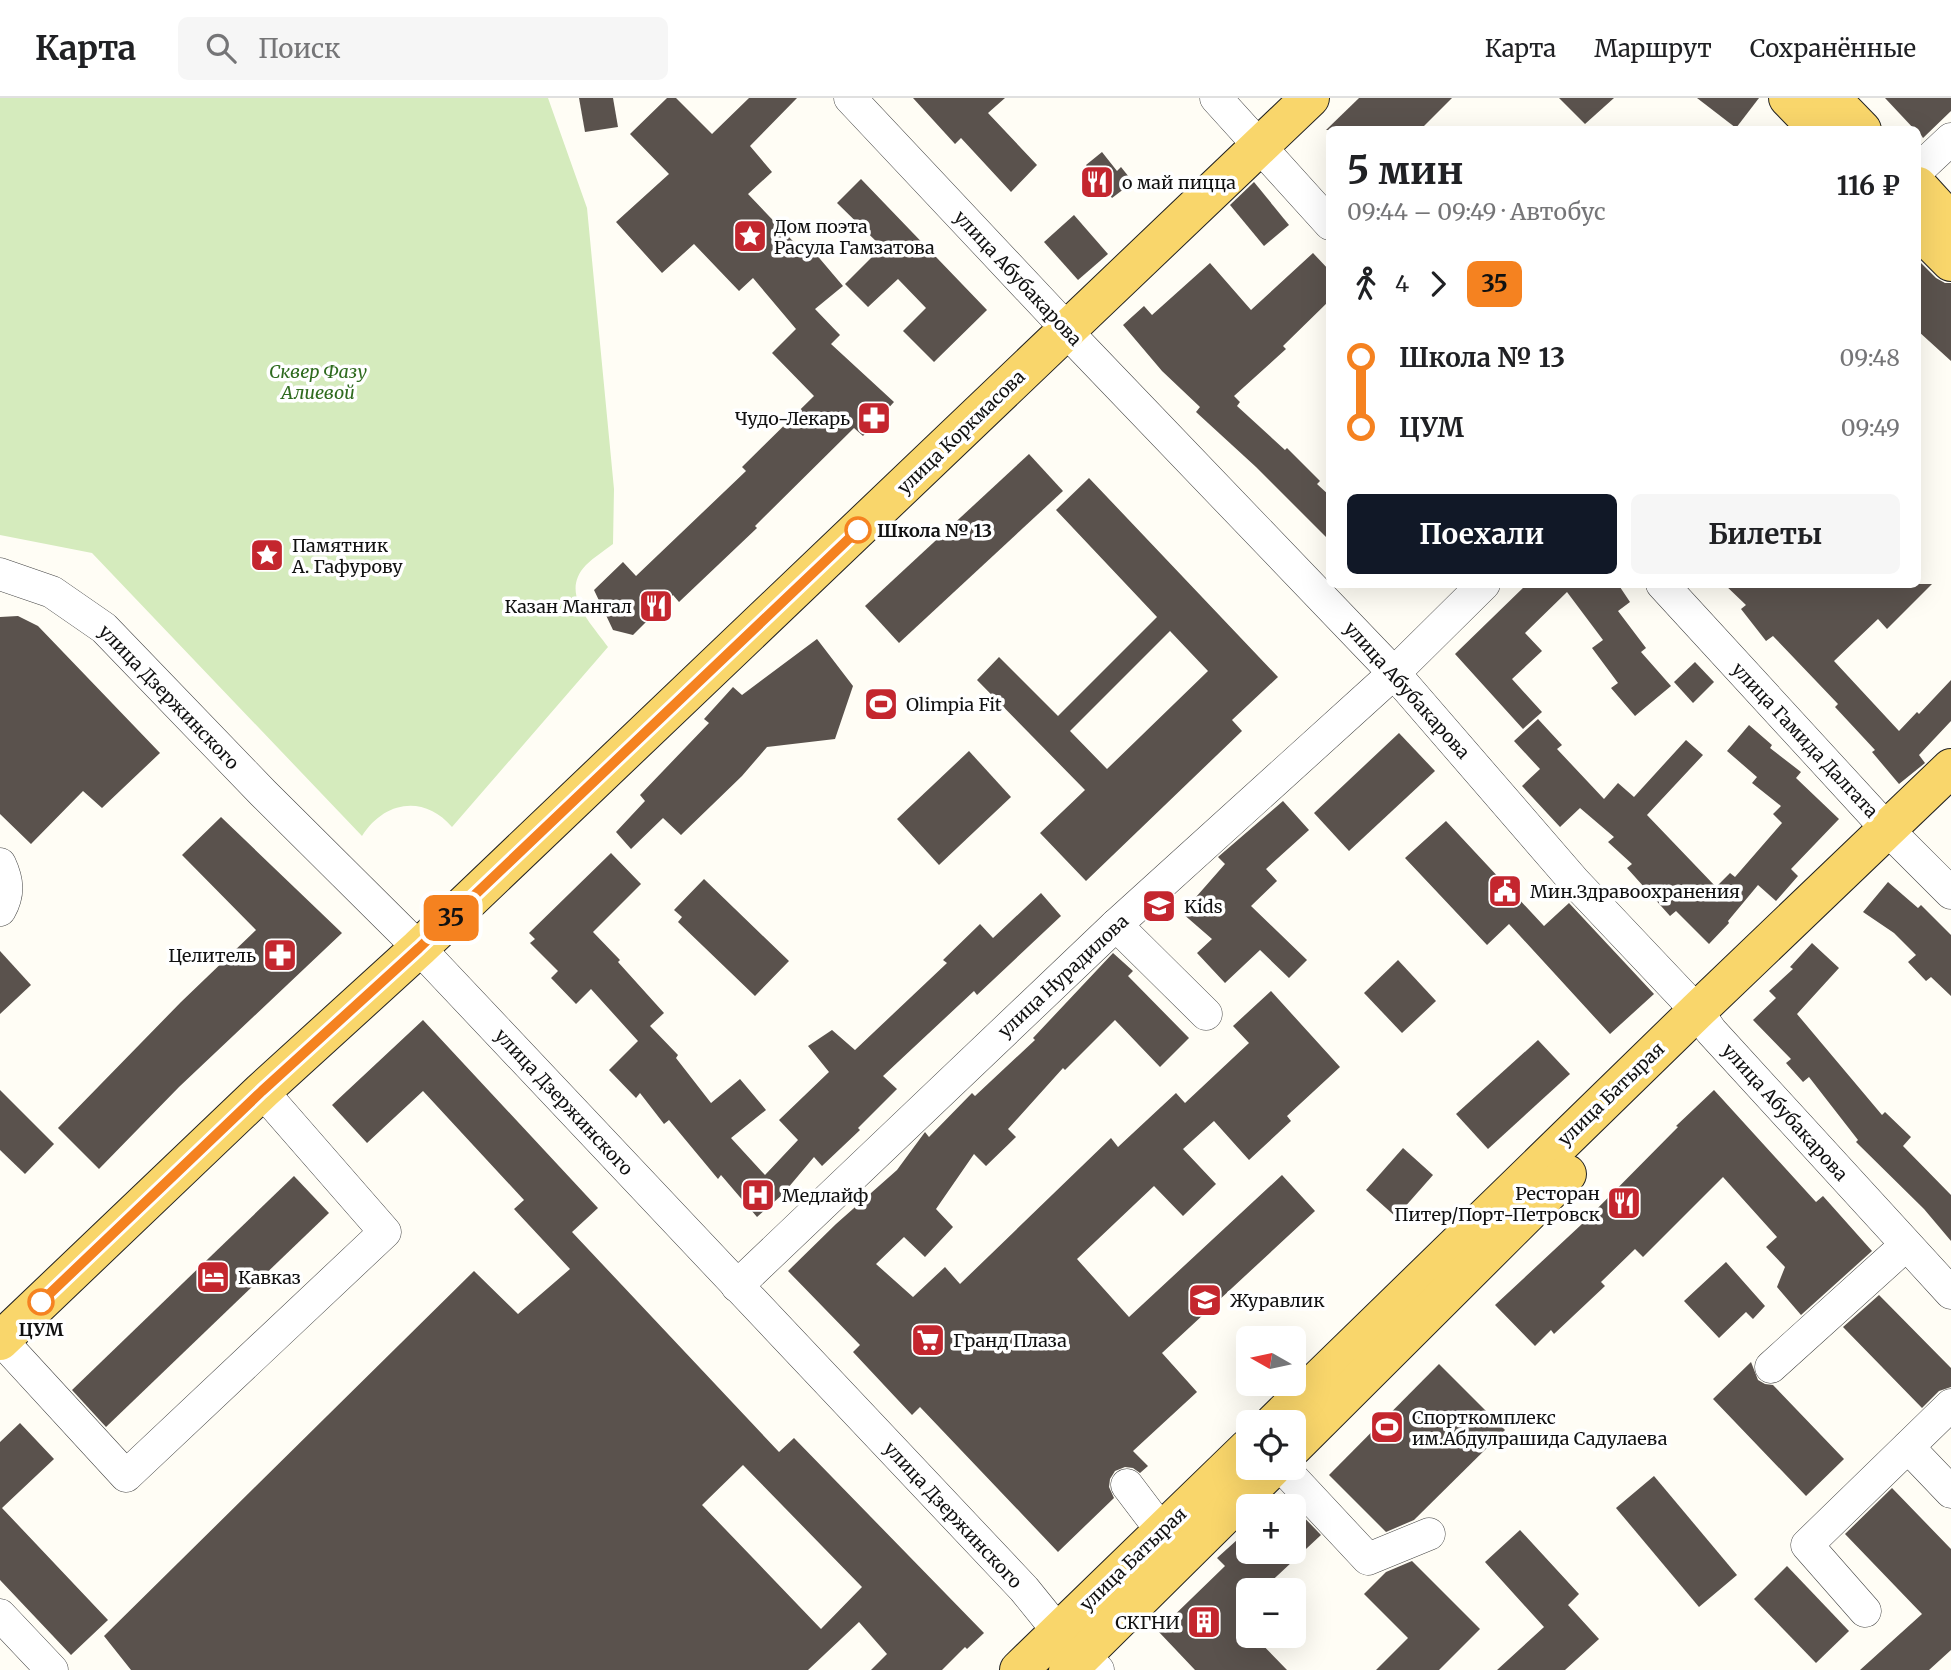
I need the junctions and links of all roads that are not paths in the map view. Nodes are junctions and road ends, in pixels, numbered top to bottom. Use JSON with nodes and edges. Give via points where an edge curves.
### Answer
{"nodes":[{"id":1,"x":850,"y":98,"type":"edge"},
{"id":2,"x":1216,"y":98,"type":"edge"},
{"id":3,"x":1310,"y":98,"type":"edge"},
{"id":4,"x":1787,"y":98,"type":"edge"},
{"id":5,"x":1831,"y":98,"type":"edge"},
{"id":6,"x":1815,"y":126,"type":"edge"},
{"id":7,"x":1858,"y":126,"type":"edge"},
{"id":8,"x":1951,"y":139,"type":"edge"},
{"id":9,"x":1261,"y":147,"type":"junction"},
{"id":10,"x":1921,"y":167,"type":"edge"},
{"id":11,"x":1921,"y":189,"type":"edge"},
{"id":12,"x":1326,"y":220,"type":"edge"},
{"id":13,"x":1951,"y":222,"type":"edge"},
{"id":14,"x":1921,"y":232,"type":"edge"},
{"id":15,"x":1951,"y":262,"type":"edge"},
{"id":16,"x":1068,"y":330,"type":"junction"},
{"id":17,"x":0,"y":574,"type":"edge"},
{"id":18,"x":1481,"y":588,"type":"edge"},
{"id":19,"x":1666,"y":588,"type":"edge"},
{"id":20,"x":1395,"y":673,"type":"junction"},
{"id":21,"x":1951,"y":768,"type":"edge"},
{"id":22,"x":1951,"y":803,"type":"edge"},
{"id":23,"x":1896,"y":838,"type":"junction"},
{"id":24,"x":0,"y":864,"type":"edge"},
{"id":25,"x":1951,"y":894,"type":"edge"},
{"id":26,"x":0,"y":911,"type":"edge"},
{"id":27,"x":1116,"y":925,"type":"junction"},
{"id":28,"x":419,"y":948,"type":"junction"},
{"id":29,"x":1206,"y":1014,"type":"dead end"},
{"id":30,"x":1704,"y":1021,"type":"junction"},
{"id":31,"x":262,"y":1091,"type":"junction"},
{"id":32,"x":1906,"y":1245,"type":"junction"},
{"id":33,"x":737,"y":1286,"type":"junction"},
{"id":34,"x":1951,"y":1293,"type":"edge"},
{"id":35,"x":1,"y":1341,"type":"edge"},
{"id":36,"x":1771,"y":1367,"type":"dead end"},
{"id":37,"x":1951,"y":1405,"type":"edge"},
{"id":38,"x":1288,"y":1410,"type":"edge"},
{"id":39,"x":1306,"y":1434,"type":"edge"},
{"id":40,"x":1908,"y":1447,"type":"junction"},
{"id":41,"x":1236,"y":1463,"type":"edge"},
{"id":42,"x":1256,"y":1480,"type":"edge"},
{"id":43,"x":1294,"y":1480,"type":"edge"},
{"id":44,"x":1127,"y":1485,"type":"dead end"},
{"id":45,"x":1951,"y":1492,"type":"edge"},
{"id":46,"x":1429,"y":1534,"type":"dead end"},
{"id":47,"x":1171,"y":1544,"type":"junction"},
{"id":48,"x":1865,"y":1611,"type":"dead end"},
{"id":49,"x":0,"y":1615,"type":"edge"},
{"id":50,"x":1077,"y":1657,"type":"edge"},
{"id":51,"x":52,"y":1670,"type":"edge"},
{"id":52,"x":1018,"y":1670,"type":"edge"}],
"edges":[{"from":1,"to":16,"type":"street","name":"улица Абубакарова"},
{"from":2,"to":9,"type":"street"},
{"from":3,"to":9,"type":"main road","name":"улица Коркмасова"},
{"from":4,"to":6,"type":"main road"},
{"from":5,"to":7,"type":"main road"},
{"from":8,"to":10,"type":"street"},
{"from":9,"to":12,"type":"street"},
{"from":9,"to":16,"type":"main road","name":"улица Коркмасова"},
{"from":11,"to":13,"type":"main road"},
{"from":14,"to":15,"type":"main road"},
{"from":16,"to":20,"type":"street","name":"улица Абубакарова"},
{"from":16,"to":28,"type":"main road","name":"улица Коркмасова"},
{"from":17,"to":28,"type":"street","name":"улица Дзержинского","via":[[52,592],[104,628]]},
{"from":18,"to":20,"type":"street","name":"улица Нурадилова"},
{"from":19,"to":23,"type":"street","name":"улица Гамида Далгата"},
{"from":20,"to":27,"type":"street","name":"улица Нурадилова"},
{"from":20,"to":30,"type":"street","name":"улица Абубакарова","via":[[1574,881]]},
{"from":21,"to":23,"type":"main road","name":"улица Батырая"},
{"from":22,"to":23,"type":"main road","name":"улица Батырая"},
{"from":23,"to":25,"type":"street","name":"улица Гамида Далгата"},
{"from":23,"to":30,"type":"main road","name":"улица Батырая"},
{"from":24,"to":26,"type":"street","via":[[6,878],[6,900]]},
{"from":27,"to":29,"type":"street"},
{"from":27,"to":33,"type":"street","name":"улица Нурадилова"},
{"from":28,"to":31,"type":"main road","name":"улица Коркмасова"},
{"from":28,"to":33,"type":"street","name":"улица Дзержинского"},
{"from":30,"to":32,"type":"street","name":"улица Абубакарова"},
{"from":30,"to":38,"type":"main road","name":"улица Батырая"},
{"from":30,"to":39,"type":"main road","name":"улица Батырая"},
{"from":31,"to":35,"type":"main road","name":"улица Коркмасова"},
{"from":31,"to":35,"type":"street","via":[[385,1232],[126,1476]]},
{"from":32,"to":34,"type":"street","name":"улица Абубакарова"},
{"from":32,"to":36,"type":"street"},
{"from":33,"to":50,"type":"street","name":"улица Дзержинского","via":[[1024,1589]]},
{"from":37,"to":40,"type":"street"},
{"from":40,"to":45,"type":"street"},
{"from":40,"to":48,"type":"street","via":[[1807,1545]]},
{"from":41,"to":47,"type":"main road","name":"улица Батырая"},
{"from":42,"to":47,"type":"main road","name":"улица Батырая"},
{"from":43,"to":46,"type":"street","via":[[1368,1559]]},
{"from":44,"to":47,"type":"street"},
{"from":47,"to":50,"type":"main road","name":"улица Батырая"},
{"from":49,"to":51,"type":"street"},
{"from":50,"to":52,"type":"main road","name":"улица Батырая"}]}
